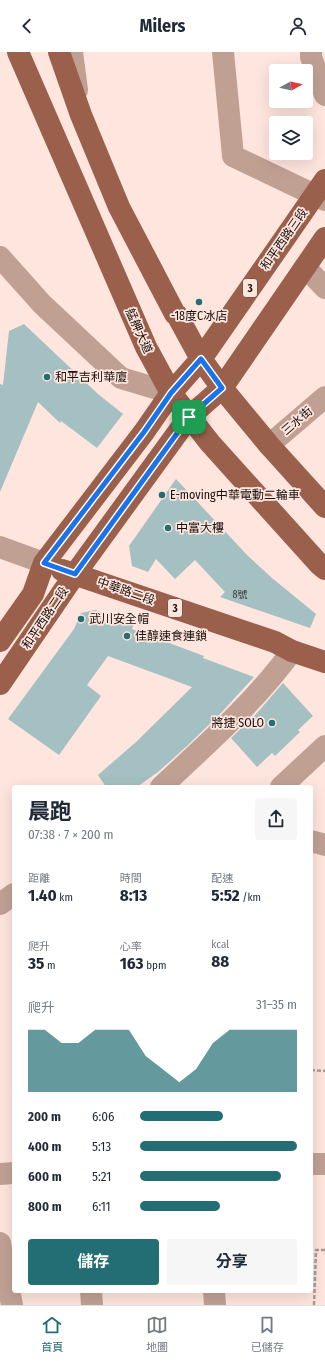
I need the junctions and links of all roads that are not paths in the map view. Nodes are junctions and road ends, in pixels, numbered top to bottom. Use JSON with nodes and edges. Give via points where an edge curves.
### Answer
{"nodes":[{"id":1,"x":18,"y":52,"type":"edge"},
{"id":2,"x":58,"y":52,"type":"edge"},
{"id":3,"x":72,"y":52,"type":"edge"},
{"id":4,"x":223,"y":52,"type":"edge"},
{"id":5,"x":311,"y":52,"type":"edge"},
{"id":6,"x":325,"y":95,"type":"edge"},
{"id":7,"x":81,"y":114,"type":"junction"},
{"id":8,"x":322,"y":192,"type":"edge"},
{"id":9,"x":325,"y":238,"type":"edge"},
{"id":10,"x":0,"y":256,"type":"edge"},
{"id":11,"x":305,"y":267,"type":"junction"},
{"id":12,"x":325,"y":288,"type":"edge"},
{"id":13,"x":201,"y":359,"type":"junction"},
{"id":14,"x":222,"y":388,"type":"junction"},
{"id":15,"x":171,"y":393,"type":"junction"},
{"id":16,"x":325,"y":397,"type":"edge"},
{"id":17,"x":189,"y":417,"type":"junction"},
{"id":18,"x":269,"y":445,"type":"junction"},
{"id":19,"x":325,"y":507,"type":"edge"},
{"id":20,"x":0,"y":547,"type":"edge"},
{"id":21,"x":44,"y":563,"type":"junction"},
{"id":22,"x":323,"y":570,"type":"edge"},
{"id":23,"x":75,"y":574,"type":"junction"},
{"id":24,"x":0,"y":641,"type":"edge"},
{"id":25,"x":284,"y":647,"type":"junction"},
{"id":26,"x":325,"y":648,"type":"edge"},
{"id":27,"x":325,"y":662,"type":"edge"},
{"id":28,"x":0,"y":684,"type":"edge"},
{"id":29,"x":322,"y":753,"type":"edge"},
{"id":30,"x":163,"y":785,"type":"edge"},
{"id":31,"x":283,"y":785,"type":"edge"},
{"id":32,"x":313,"y":841,"type":"edge"},
{"id":33,"x":325,"y":845,"type":"edge"},
{"id":34,"x":12,"y":895,"type":"edge"},
{"id":35,"x":0,"y":904,"type":"edge"},
{"id":36,"x":313,"y":1164,"type":"edge"},
{"id":37,"x":325,"y":1164,"type":"edge"},
{"id":38,"x":12,"y":1173,"type":"edge"},
{"id":39,"x":0,"y":1174,"type":"edge"},
{"id":40,"x":0,"y":1242,"type":"edge"},
{"id":41,"x":91,"y":1293,"type":"edge"},
{"id":42,"x":214,"y":1293,"type":"edge"},
{"id":43,"x":12,"y":1305,"type":"edge"},
{"id":44,"x":92,"y":1305,"type":"edge"},
{"id":45,"x":215,"y":1305,"type":"edge"}],
"edges":[{"from":1,"to":15,"type":"main road","name":"艋舺大道","via":[[146,347]]},
{"from":2,"to":7,"type":"main road"},
{"from":3,"to":7,"type":"street"},
{"from":4,"to":8,"type":"street","via":[[233,156]]},
{"from":5,"to":6,"type":"street"},
{"from":7,"to":13,"type":"main road","via":[[119,207]]},
{"from":8,"to":13,"type":"main road","name":"和平西路三段","number":"3"},
{"from":9,"to":11,"type":"main road"},
{"from":10,"to":15,"type":"street","via":[[42,304],[121,378]]},
{"from":11,"to":12,"type":"street"},
{"from":11,"to":14,"type":"main road"},
{"from":13,"to":14,"type":"main road"},
{"from":13,"to":15,"type":"main road","name":"和平西路三段","number":"3"},
{"from":14,"to":17,"type":"main road"},
{"from":14,"to":18,"type":"main road"},
{"from":15,"to":17,"type":"main road","name":"艋舺大道"},
{"from":15,"to":21,"type":"main road","name":"和平西路二段","number":"3"},
{"from":16,"to":18,"type":"street","name":"三水街"},
{"from":17,"to":22,"type":"main road","name":"艋舺大道"},
{"from":17,"to":23,"type":"main road","name":"和平西路二段"},
{"from":18,"to":19,"type":"main road"},
{"from":20,"to":21,"type":"street","name":"中華路二段"},
{"from":21,"to":23,"type":"main road","name":"中華路二段","number":"3"},
{"from":21,"to":24,"type":"main road","name":"和平西路二段","via":[[33,594]]},
{"from":23,"to":25,"type":"main road","name":"中華路二段","number":"3"},
{"from":23,"to":28,"type":"main road","name":"和平西路二段"},
{"from":25,"to":26,"type":"main road","name":"中華路二段","number":"3"},
{"from":25,"to":27,"type":"main road","name":"中華路二段","number":"3"},
{"from":25,"to":30,"type":"street","via":[[278,670],[240,713]]},
{"from":29,"to":31,"type":"street"},
{"from":32,"to":33,"type":"street"},
{"from":34,"to":35,"type":"street"},
{"from":36,"to":37,"type":"street"},
{"from":38,"to":39,"type":"street"},
{"from":40,"to":43,"type":"street"},
{"from":41,"to":44,"type":"street"},
{"from":42,"to":45,"type":"street"}]}
